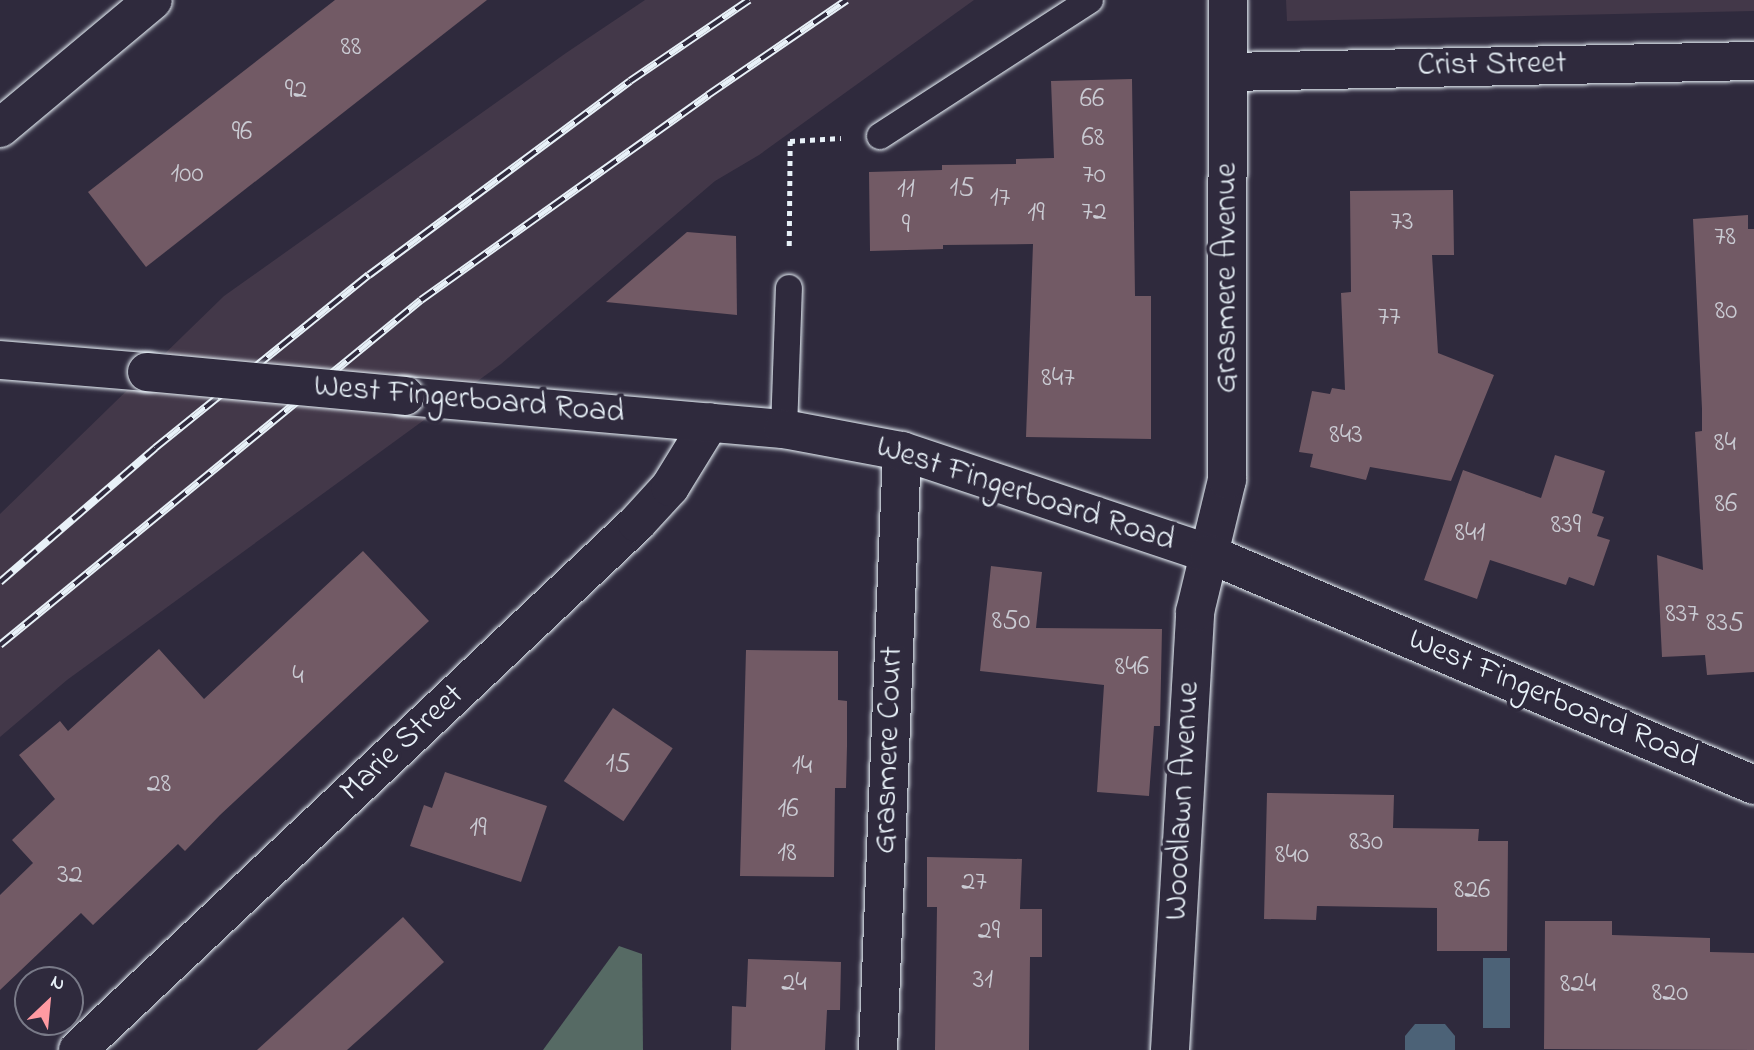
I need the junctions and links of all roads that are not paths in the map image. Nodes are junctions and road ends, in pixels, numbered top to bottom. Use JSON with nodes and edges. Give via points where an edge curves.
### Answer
{"nodes":[{"id":1,"x":153,"y":0,"type":"edge"},
{"id":2,"x":1090,"y":0,"type":"edge"},
{"id":3,"x":1228,"y":0,"type":"edge"},
{"id":4,"x":1754,"y":61,"type":"edge"},
{"id":5,"x":1229,"y":72,"type":"junction"},
{"id":6,"x":0,"y":128,"type":"edge"},
{"id":7,"x":880,"y":136,"type":"road end"},
{"id":8,"x":789,"y":289,"type":"road end"},
{"id":9,"x":0,"y":360,"type":"edge"},
{"id":10,"x":710,"y":422,"type":"junction"},
{"id":11,"x":784,"y":429,"type":"junction"},
{"id":12,"x":902,"y":451,"type":"junction"},
{"id":13,"x":1209,"y":554,"type":"junction"},
{"id":14,"x":1754,"y":785,"type":"edge"},
{"id":15,"x":78,"y":1050,"type":"edge"},
{"id":16,"x":878,"y":1050,"type":"edge"},
{"id":17,"x":1170,"y":1050,"type":"edge"}],
"edges":[{"from":1,"to":6,"type":"street"},
{"from":2,"to":7,"type":"lane"},
{"from":3,"to":5,"type":"street","name":"Grasmere Avenue"},
{"from":4,"to":5,"type":"street","name":"Crist Street"},
{"from":5,"to":13,"type":"street","name":"Grasmere Avenue","via":[[1227,480]]},
{"from":8,"to":11,"type":"lane"},
{"from":9,"to":10,"type":"street","name":"West Fingerboard Road","bridge":true},
{"from":10,"to":11,"type":"street","name":"West Fingerboard Road"},
{"from":10,"to":15,"type":"street","name":"Marie Street","via":[[670,486],[637,523]]},
{"from":11,"to":12,"type":"street","name":"West Fingerboard Road"},
{"from":12,"to":13,"type":"street","name":"West Fingerboard Road"},
{"from":12,"to":16,"type":"street","name":"Grasmere Court"},
{"from":13,"to":14,"type":"street","name":"West Fingerboard Road"},
{"from":13,"to":17,"type":"street","name":"Woodlawn Avenue","via":[[1195,612]]}]}
